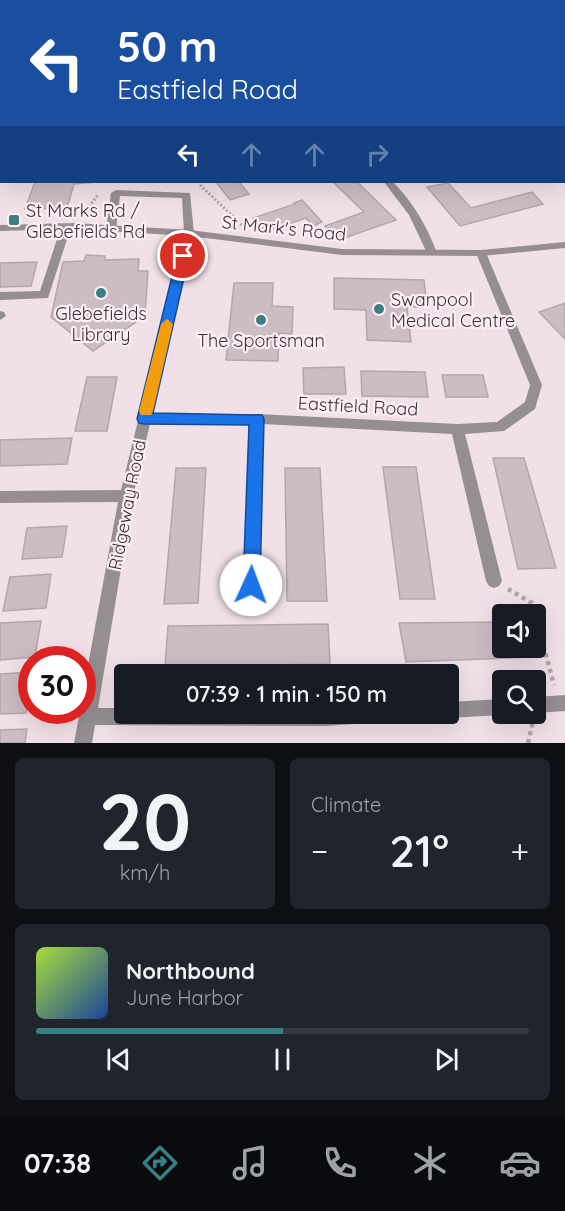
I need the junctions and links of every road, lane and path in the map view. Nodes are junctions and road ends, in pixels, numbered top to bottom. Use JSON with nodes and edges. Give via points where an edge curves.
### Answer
{"nodes":[{"id":1,"x":197,"y":183,"type":"edge"},
{"id":2,"x":389,"y":183,"type":"edge"},
{"id":3,"x":100,"y":192,"type":"dead end"},
{"id":4,"x":70,"y":227,"type":"junction"},
{"id":5,"x":0,"y":228,"type":"edge"},
{"id":6,"x":111,"y":229,"type":"junction"},
{"id":7,"x":189,"y":234,"type":"junction"},
{"id":8,"x":260,"y":242,"type":"junction"},
{"id":9,"x":565,"y":245,"type":"edge"},
{"id":10,"x":432,"y":253,"type":"junction"},
{"id":11,"x":481,"y":253,"type":"junction"},
{"id":12,"x":0,"y":296,"type":"edge"},
{"id":13,"x":144,"y":419,"type":"junction"},
{"id":14,"x":257,"y":419,"type":"junction"},
{"id":15,"x":457,"y":429,"type":"junction"},
{"id":16,"x":126,"y":496,"type":"junction"},
{"id":17,"x":0,"y":497,"type":"edge"},
{"id":18,"x":494,"y":581,"type":"joint"},
{"id":19,"x":251,"y":585,"type":"dead end"},
{"id":20,"x":96,"y":670,"type":"edge"},
{"id":21,"x":562,"y":703,"type":"edge"},
{"id":22,"x":546,"y":704,"type":"edge"},
{"id":23,"x":492,"y":708,"type":"edge"},
{"id":24,"x":459,"y":709,"type":"edge"},
{"id":25,"x":96,"y":716,"type":"edge"},
{"id":26,"x":114,"y":716,"type":"edge"},
{"id":27,"x":87,"y":724,"type":"edge"},
{"id":28,"x":532,"y":724,"type":"edge"},
{"id":29,"x":83,"y":743,"type":"edge"},
{"id":30,"x":528,"y":743,"type":"edge"}],
"edges":[{"from":1,"to":8,"type":"path"},
{"from":2,"to":10,"type":"street","via":[[423,228]]},
{"from":3,"to":4,"type":"path"},
{"from":4,"to":5,"type":"street","name":"St Mark's Road"},
{"from":4,"to":6,"type":"street","name":"St Mark's Road"},
{"from":4,"to":12,"type":"street","via":[[44,295]]},
{"from":6,"to":7,"type":"street","name":"St Mark's Road"},
{"from":6,"to":7,"type":"street","name":"Ridgeway Road","via":[[116,193],[188,195]]},
{"from":7,"to":8,"type":"street","name":"St Mark's Road"},
{"from":7,"to":13,"type":"street","name":"Ridgeway Road"},
{"from":8,"to":10,"type":"street","name":"St Mark's Road","via":[[342,252]]},
{"from":9,"to":11,"type":"street","name":"St Mark's Road"},
{"from":10,"to":11,"type":"street","name":"St Mark's Road"},
{"from":11,"to":15,"type":"street","name":"Eastfield Road","via":[[536,385],[531,405],[499,427]]},
{"from":13,"to":14,"type":"street","name":"Eastfield Road"},
{"from":13,"to":16,"type":"street","name":"Ridgeway Road"},
{"from":14,"to":15,"type":"street","name":"Eastfield Road"},
{"from":14,"to":19,"type":"street"},
{"from":15,"to":18,"type":"street"},
{"from":16,"to":17,"type":"street"},
{"from":16,"to":20,"type":"street","name":"Ridgeway Road"},
{"from":18,"to":21,"type":"path","via":[[532,603]]},
{"from":21,"to":22,"type":"street"},
{"from":23,"to":24,"type":"street"},
{"from":25,"to":26,"type":"street"},
{"from":27,"to":29,"type":"street","name":"Ridgeway Road"},
{"from":28,"to":30,"type":"path"}]}
